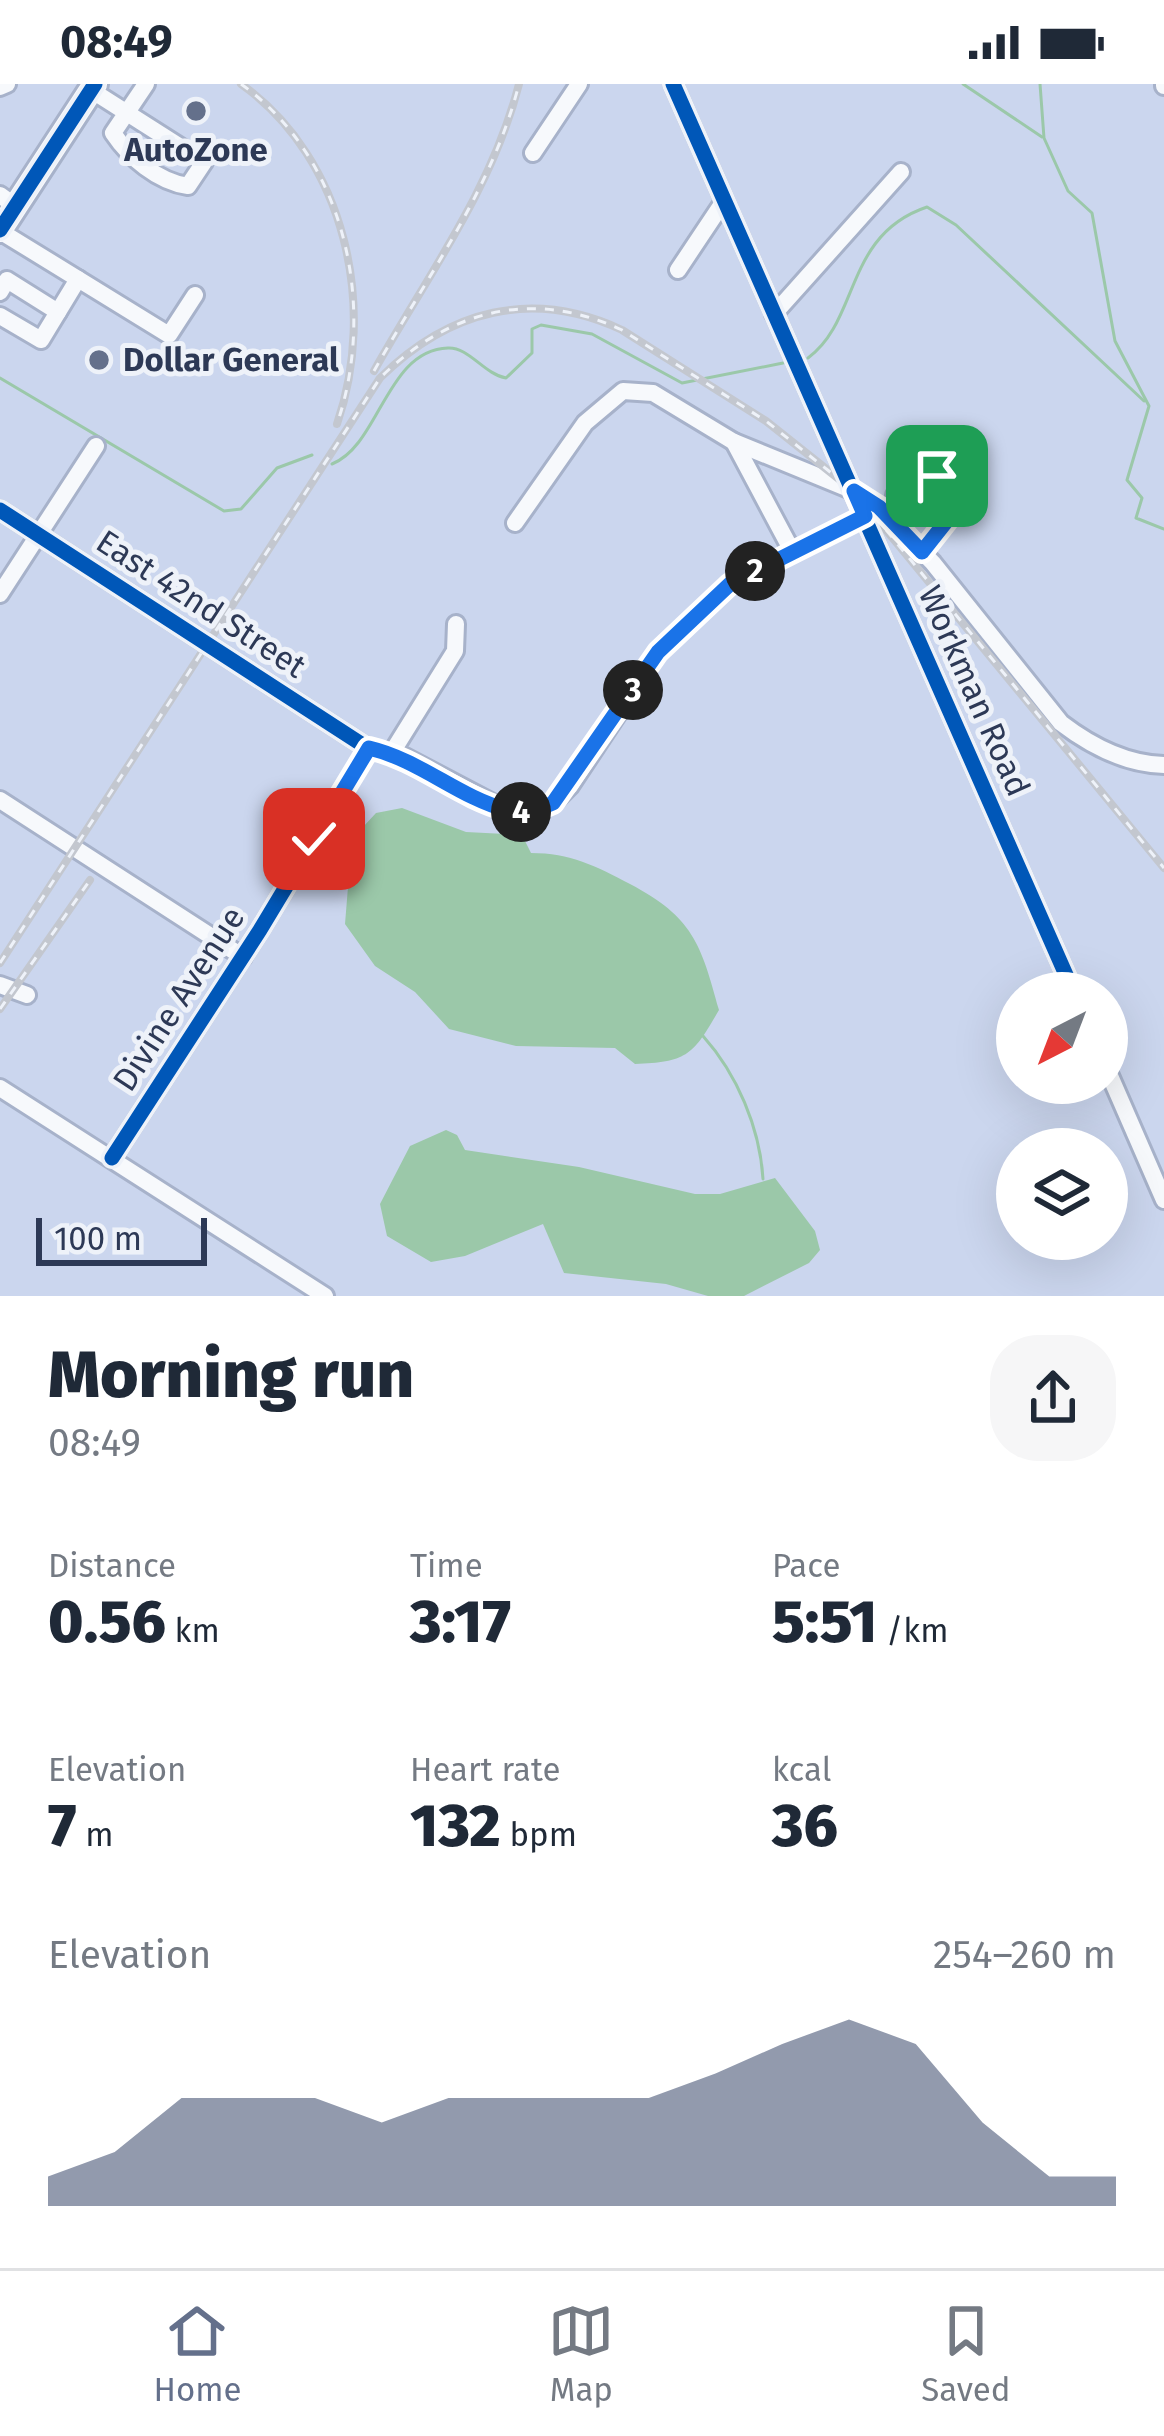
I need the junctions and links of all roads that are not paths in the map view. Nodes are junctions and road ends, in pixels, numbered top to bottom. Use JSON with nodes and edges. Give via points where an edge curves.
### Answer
{"nodes":[{"id":1,"x":146,"y":84,"type":"edge"},
{"id":2,"x":578,"y":84,"type":"edge"},
{"id":3,"x":673,"y":84,"type":"edge"},
{"id":4,"x":93,"y":87,"type":"edge"},
{"id":5,"x":127,"y":112,"type":"junction"},
{"id":6,"x":533,"y":153,"type":"dead end"},
{"id":7,"x":901,"y":172,"type":"dead end"},
{"id":8,"x":8,"y":200,"type":"edge"},
{"id":9,"x":724,"y":201,"type":"junction"},
{"id":10,"x":0,"y":230,"type":"edge"},
{"id":11,"x":678,"y":270,"type":"dead end"},
{"id":12,"x":79,"y":279,"type":"junction"},
{"id":13,"x":0,"y":292,"type":"edge"},
{"id":14,"x":195,"y":295,"type":"dead end"},
{"id":15,"x":58,"y":312,"type":"junction"},
{"id":16,"x":774,"y":314,"type":"junction"},
{"id":17,"x":0,"y":316,"type":"edge"},
{"id":18,"x":917,"y":439,"type":"dead end"},
{"id":19,"x":734,"y":442,"type":"junction"},
{"id":20,"x":96,"y":446,"type":"dead end"},
{"id":21,"x":932,"y":452,"type":"junction"},
{"id":22,"x":854,"y":491,"type":"junction"},
{"id":23,"x":895,"y":495,"type":"dead end"},
{"id":24,"x":0,"y":510,"type":"edge"},
{"id":25,"x":865,"y":516,"type":"junction"},
{"id":26,"x":515,"y":523,"type":"dead end"},
{"id":27,"x":39,"y":534,"type":"junction"},
{"id":28,"x":792,"y":551,"type":"junction"},
{"id":29,"x":922,"y":552,"type":"junction"},
{"id":30,"x":0,"y":593,"type":"edge"},
{"id":31,"x":457,"y":624,"type":"dead end"},
{"id":32,"x":369,"y":748,"type":"junction"},
{"id":33,"x":391,"y":754,"type":"junction"},
{"id":34,"x":1164,"y":765,"type":"edge"},
{"id":35,"x":0,"y":800,"type":"edge"},
{"id":36,"x":243,"y":958,"type":"junction"},
{"id":37,"x":1065,"y":972,"type":"edge"},
{"id":38,"x":0,"y":985,"type":"edge"},
{"id":39,"x":27,"y":995,"type":"dead end"},
{"id":40,"x":0,"y":1088,"type":"edge"},
{"id":41,"x":1122,"y":1104,"type":"edge"},
{"id":42,"x":112,"y":1158,"type":"junction"},
{"id":43,"x":1164,"y":1200,"type":"edge"},
{"id":44,"x":325,"y":1296,"type":"edge"}],
"edges":[{"from":1,"to":5,"type":"street"},
{"from":2,"to":6,"type":"street"},
{"from":3,"to":9,"type":"street","name":"Workman Road"},
{"from":4,"to":5,"type":"street"},
{"from":4,"to":8,"type":"highway"},
{"from":5,"to":5,"type":"street","via":[[112,133],[126,153],[188,186],[204,163]]},
{"from":7,"to":16,"type":"street"},
{"from":8,"to":10,"type":"highway"},
{"from":9,"to":11,"type":"street"},
{"from":9,"to":16,"type":"street","name":"Workman Road"},
{"from":10,"to":12,"type":"street"},
{"from":12,"to":14,"type":"street","via":[[169,335]]},
{"from":12,"to":15,"type":"street"},
{"from":13,"to":15,"type":"street","via":[[7,280]]},
{"from":15,"to":17,"type":"street","via":[[41,340]]},
{"from":16,"to":22,"type":"street","name":"Workman Road"},
{"from":18,"to":21,"type":"street"},
{"from":19,"to":22,"type":"street"},
{"from":19,"to":26,"type":"street","via":[[653,393],[623,391],[585,424]]},
{"from":19,"to":28,"type":"street"},
{"from":20,"to":27,"type":"street"},
{"from":21,"to":23,"type":"street"},
{"from":21,"to":29,"type":"street","via":[[945,465],[937,476],[964,499]]},
{"from":22,"to":25,"type":"street","name":"Workman Road"},
{"from":22,"to":29,"type":"street"},
{"from":24,"to":27,"type":"street","name":"East 42nd Street"},
{"from":25,"to":28,"type":"street","name":"East 42nd Street"},
{"from":25,"to":37,"type":"street","name":"Workman Road"},
{"from":27,"to":30,"type":"street"},
{"from":27,"to":32,"type":"street","name":"East 42nd Street"},
{"from":28,"to":33,"type":"street","name":"East 42nd Street","via":[[730,584],[658,652],[553,803],[531,813],[506,810]]},
{"from":29,"to":34,"type":"street","via":[[1060,723],[1102,749]]},
{"from":31,"to":33,"type":"street","via":[[455,651]]},
{"from":32,"to":33,"type":"street","name":"East 42nd Street"},
{"from":32,"to":36,"type":"street","name":"Divine Avenue"},
{"from":35,"to":36,"type":"street"},
{"from":36,"to":42,"type":"street","name":"Divine Avenue"},
{"from":38,"to":39,"type":"street"},
{"from":40,"to":42,"type":"street"},
{"from":41,"to":43,"type":"street"},
{"from":42,"to":44,"type":"street"}]}
